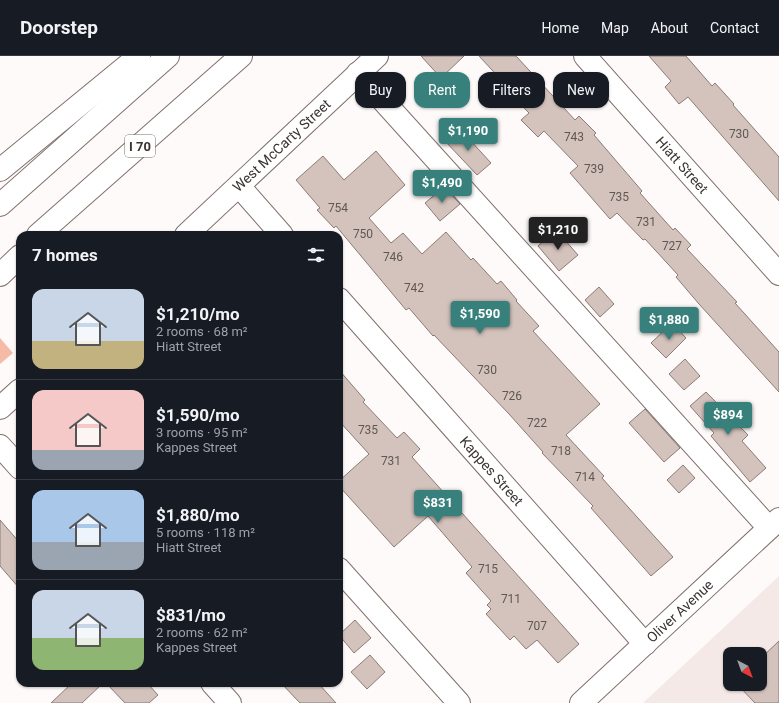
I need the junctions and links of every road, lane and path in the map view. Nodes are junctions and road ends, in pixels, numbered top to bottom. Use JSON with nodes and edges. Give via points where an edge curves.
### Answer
{"nodes":[{"id":1,"x":139,"y":56,"type":"edge"},
{"id":2,"x":168,"y":56,"type":"edge"},
{"id":3,"x":241,"y":56,"type":"edge"},
{"id":4,"x":377,"y":56,"type":"edge"},
{"id":5,"x":585,"y":56,"type":"edge"},
{"id":6,"x":360,"y":72,"type":"edge"},
{"id":7,"x":355,"y":77,"type":"edge"},
{"id":8,"x":390,"y":108,"type":"edge"},
{"id":9,"x":0,"y":170,"type":"edge"},
{"id":10,"x":239,"y":186,"type":"junction"},
{"id":11,"x":0,"y":205,"type":"edge"},
{"id":12,"x":61,"y":216,"type":"junction"},
{"id":13,"x":43,"y":231,"type":"edge"},
{"id":14,"x":45,"y":231,"type":"edge"},
{"id":15,"x":190,"y":231,"type":"edge"},
{"id":16,"x":278,"y":231,"type":"edge"},
{"id":17,"x":16,"y":253,"type":"edge"},
{"id":18,"x":16,"y":260,"type":"edge"},
{"id":19,"x":0,"y":266,"type":"edge"},
{"id":20,"x":779,"y":274,"type":"edge"},
{"id":21,"x":0,"y":275,"type":"edge"},
{"id":22,"x":343,"y":304,"type":"edge"},
{"id":23,"x":16,"y":394,"type":"edge"},
{"id":24,"x":0,"y":408,"type":"edge"},
{"id":25,"x":0,"y":446,"type":"edge"},
{"id":26,"x":16,"y":464,"type":"edge"},
{"id":27,"x":774,"y":523,"type":"edge"},
{"id":28,"x":343,"y":573,"type":"edge"},
{"id":29,"x":645,"y":644,"type":"junction"},
{"id":30,"x":216,"y":687,"type":"edge"},
{"id":31,"x":230,"y":703,"type":"edge"},
{"id":32,"x":459,"y":703,"type":"edge"},
{"id":33,"x":581,"y":703,"type":"edge"}],
"edges":[{"from":1,"to":9,"type":"main road"},
{"from":2,"to":11,"type":"main road"},
{"from":3,"to":12,"type":"main road","number":"I 70"},
{"from":4,"to":6,"type":"main road","name":"West McCarty Street"},
{"from":5,"to":20,"type":"main road","name":"Hiatt Street"},
{"from":7,"to":10,"type":"main road","name":"West McCarty Street"},
{"from":8,"to":27,"type":"main road"},
{"from":10,"to":15,"type":"main road","name":"West McCarty Street"},
{"from":10,"to":16,"type":"main road"},
{"from":12,"to":13,"type":"main road","number":"I 70"},
{"from":12,"to":14,"type":"main road"},
{"from":17,"to":19,"type":"main road"},
{"from":18,"to":21,"type":"main road"},
{"from":22,"to":29,"type":"main road","name":"Kappes Street"},
{"from":23,"to":24,"type":"main road"},
{"from":25,"to":26,"type":"main road"},
{"from":27,"to":29,"type":"main road","name":"Oliver Avenue"},
{"from":28,"to":32,"type":"main road"},
{"from":29,"to":33,"type":"main road","name":"Oliver Avenue"},
{"from":30,"to":31,"type":"main road"}]}
